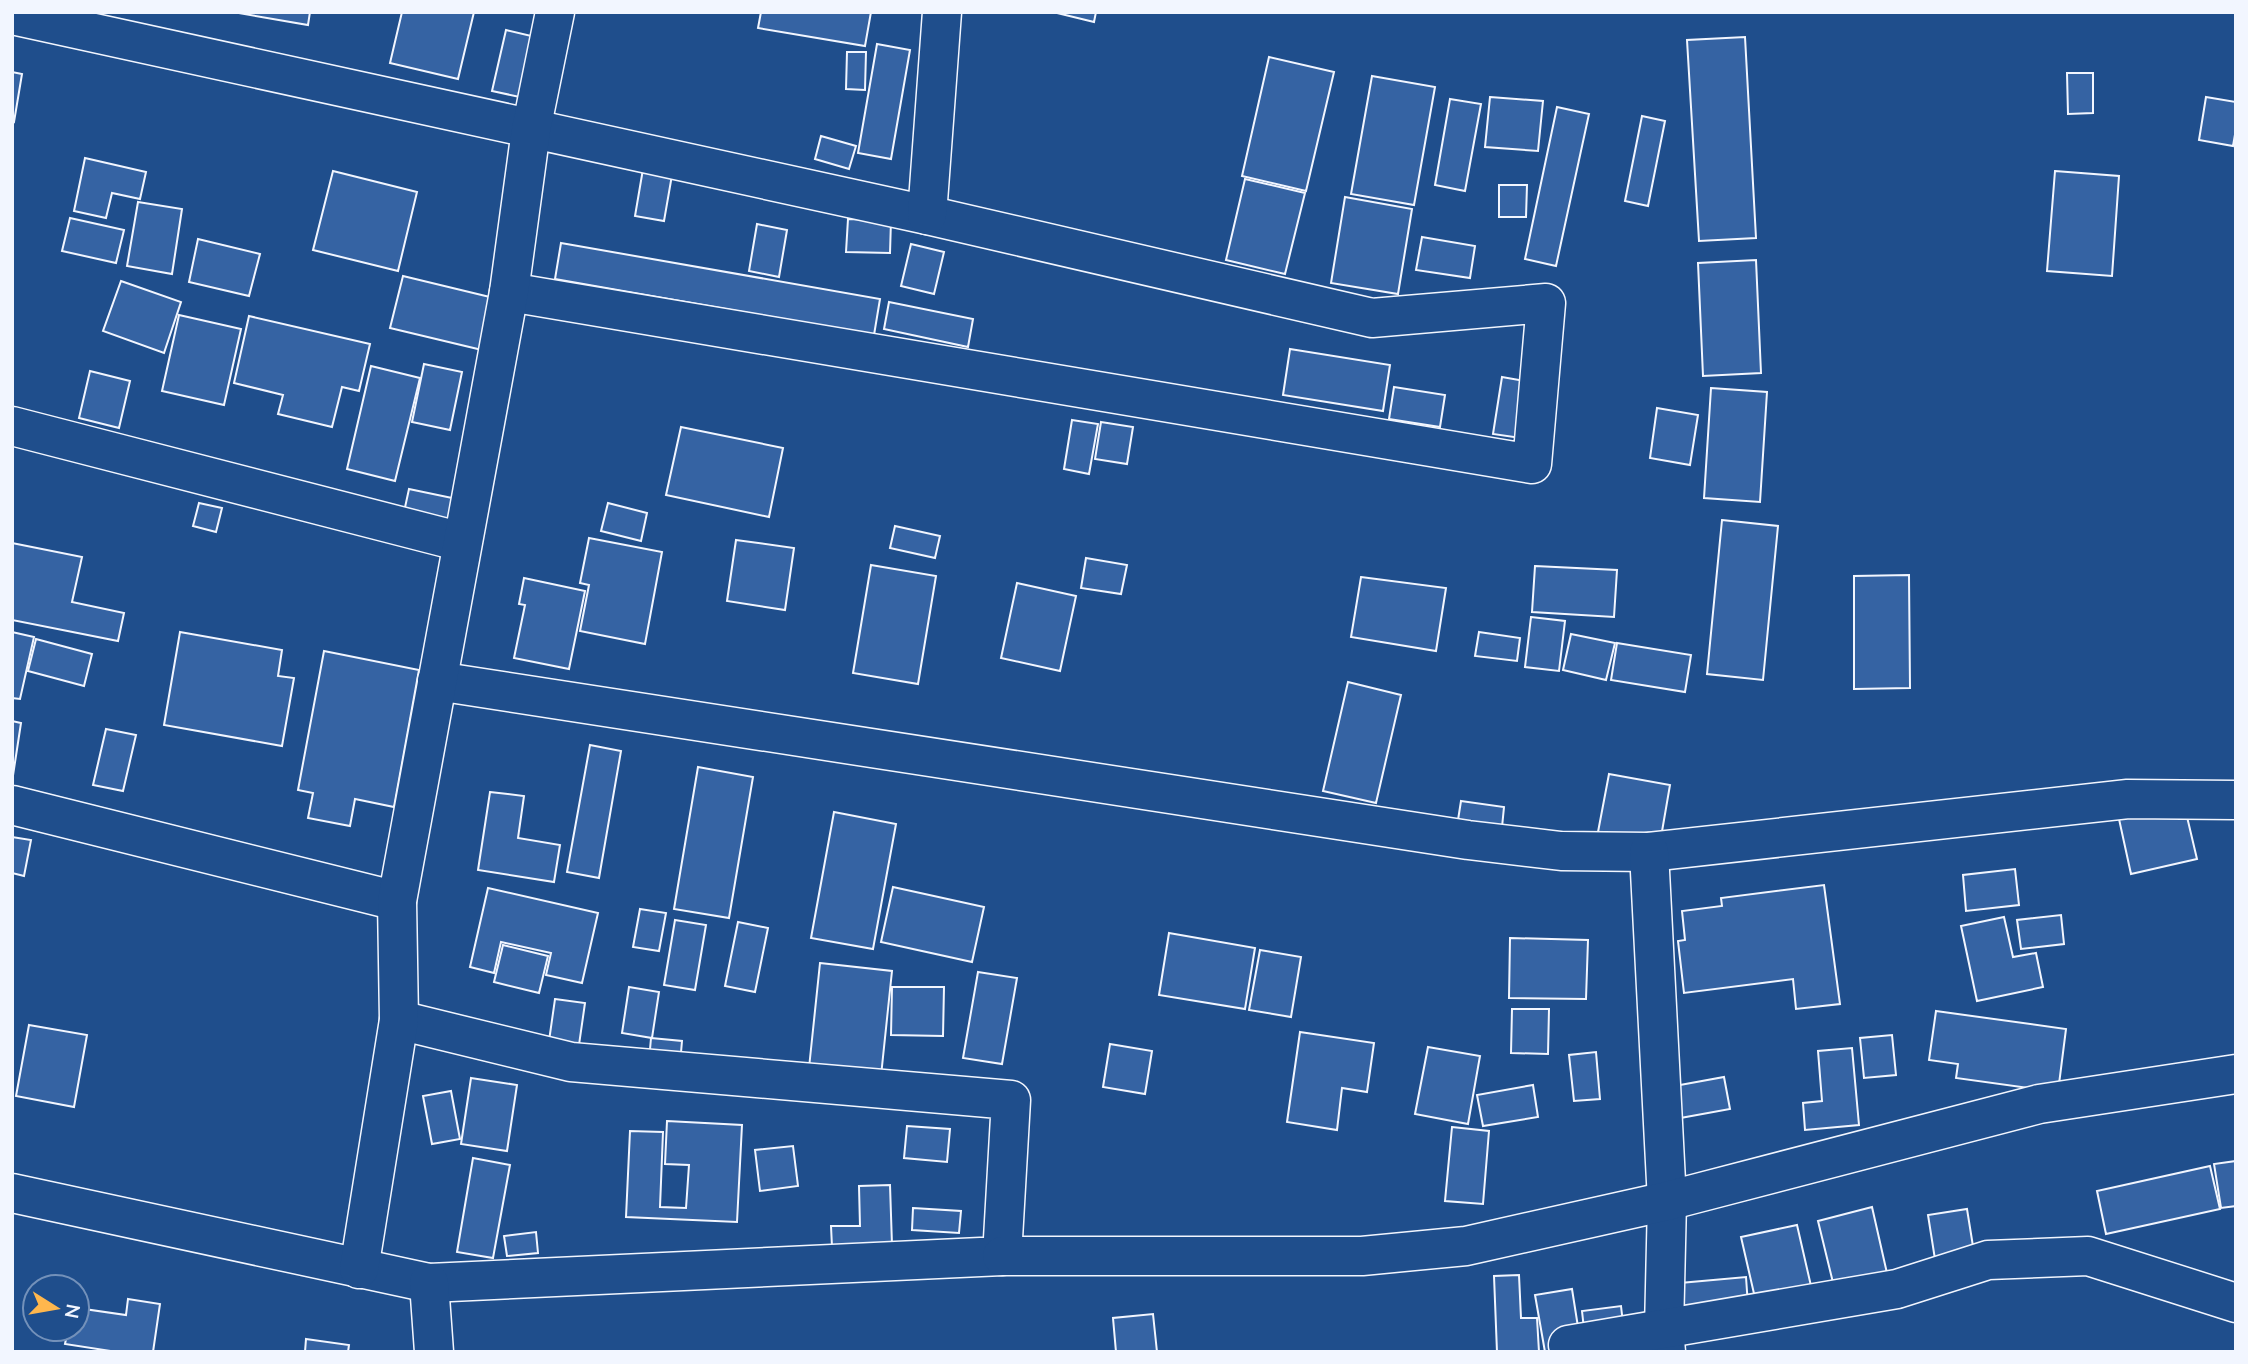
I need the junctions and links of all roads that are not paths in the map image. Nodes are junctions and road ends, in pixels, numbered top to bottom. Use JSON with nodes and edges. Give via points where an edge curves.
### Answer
{"nodes":[{"id":1,"x":555,"y":12,"type":"edge"},
{"id":2,"x":942,"y":12,"type":"edge"},
{"id":3,"x":12,"y":15,"type":"edge"},
{"id":4,"x":531,"y":130,"type":"junction"},
{"id":5,"x":927,"y":215,"type":"junction"},
{"id":6,"x":509,"y":292,"type":"junction"},
{"id":7,"x":12,"y":426,"type":"edge"},
{"id":8,"x":462,"y":542,"type":"junction"},
{"id":9,"x":437,"y":681,"type":"junction"},
{"id":10,"x":2236,"y":800,"type":"edge"},
{"id":11,"x":12,"y":805,"type":"edge"},
{"id":12,"x":1649,"y":852,"type":"junction"},
{"id":13,"x":397,"y":901,"type":"junction"},
{"id":14,"x":398,"y":1020,"type":"junction"},
{"id":15,"x":2236,"y":1074,"type":"edge"},
{"id":16,"x":12,"y":1193,"type":"edge"},
{"id":17,"x":1667,"y":1201,"type":"junction"},
{"id":18,"x":1002,"y":1256,"type":"junction"},
{"id":19,"x":359,"y":1269,"type":"junction"},
{"id":20,"x":429,"y":1283,"type":"junction"},
{"id":21,"x":2236,"y":1303,"type":"edge"},
{"id":22,"x":1665,"y":1341,"type":"edge"},
{"id":23,"x":1568,"y":1345,"type":"dead end"},
{"id":24,"x":434,"y":1352,"type":"edge"}],
"edges":[{"from":1,"to":4,"type":"street"},
{"from":2,"to":5,"type":"street"},
{"from":3,"to":4,"type":"street"},
{"from":4,"to":5,"type":"street"},
{"from":4,"to":6,"type":"street"},
{"from":5,"to":6,"type":"street","via":[[1373,318],[1546,303],[1532,464]]},
{"from":6,"to":8,"type":"street"},
{"from":7,"to":8,"type":"street"},
{"from":8,"to":9,"type":"street"},
{"from":9,"to":12,"type":"street","via":[[1468,840],[1561,851]]},
{"from":9,"to":13,"type":"street"},
{"from":10,"to":12,"type":"street","via":[[2128,799]]},
{"from":11,"to":13,"type":"street"},
{"from":12,"to":17,"type":"street"},
{"from":13,"to":14,"type":"street"},
{"from":14,"to":18,"type":"street","via":[[571,1062],[1011,1100]]},
{"from":14,"to":19,"type":"street"},
{"from":15,"to":17,"type":"street","via":[[2039,1104]]},
{"from":16,"to":19,"type":"street"},
{"from":17,"to":18,"type":"street","via":[[1466,1246],[1362,1256]]},
{"from":17,"to":22,"type":"street"},
{"from":18,"to":20,"type":"street"},
{"from":19,"to":20,"type":"street"},
{"from":20,"to":24,"type":"street"},
{"from":21,"to":22,"type":"street","via":[[2088,1256],[1988,1260],[1897,1289]]},
{"from":22,"to":23,"type":"street"}]}
